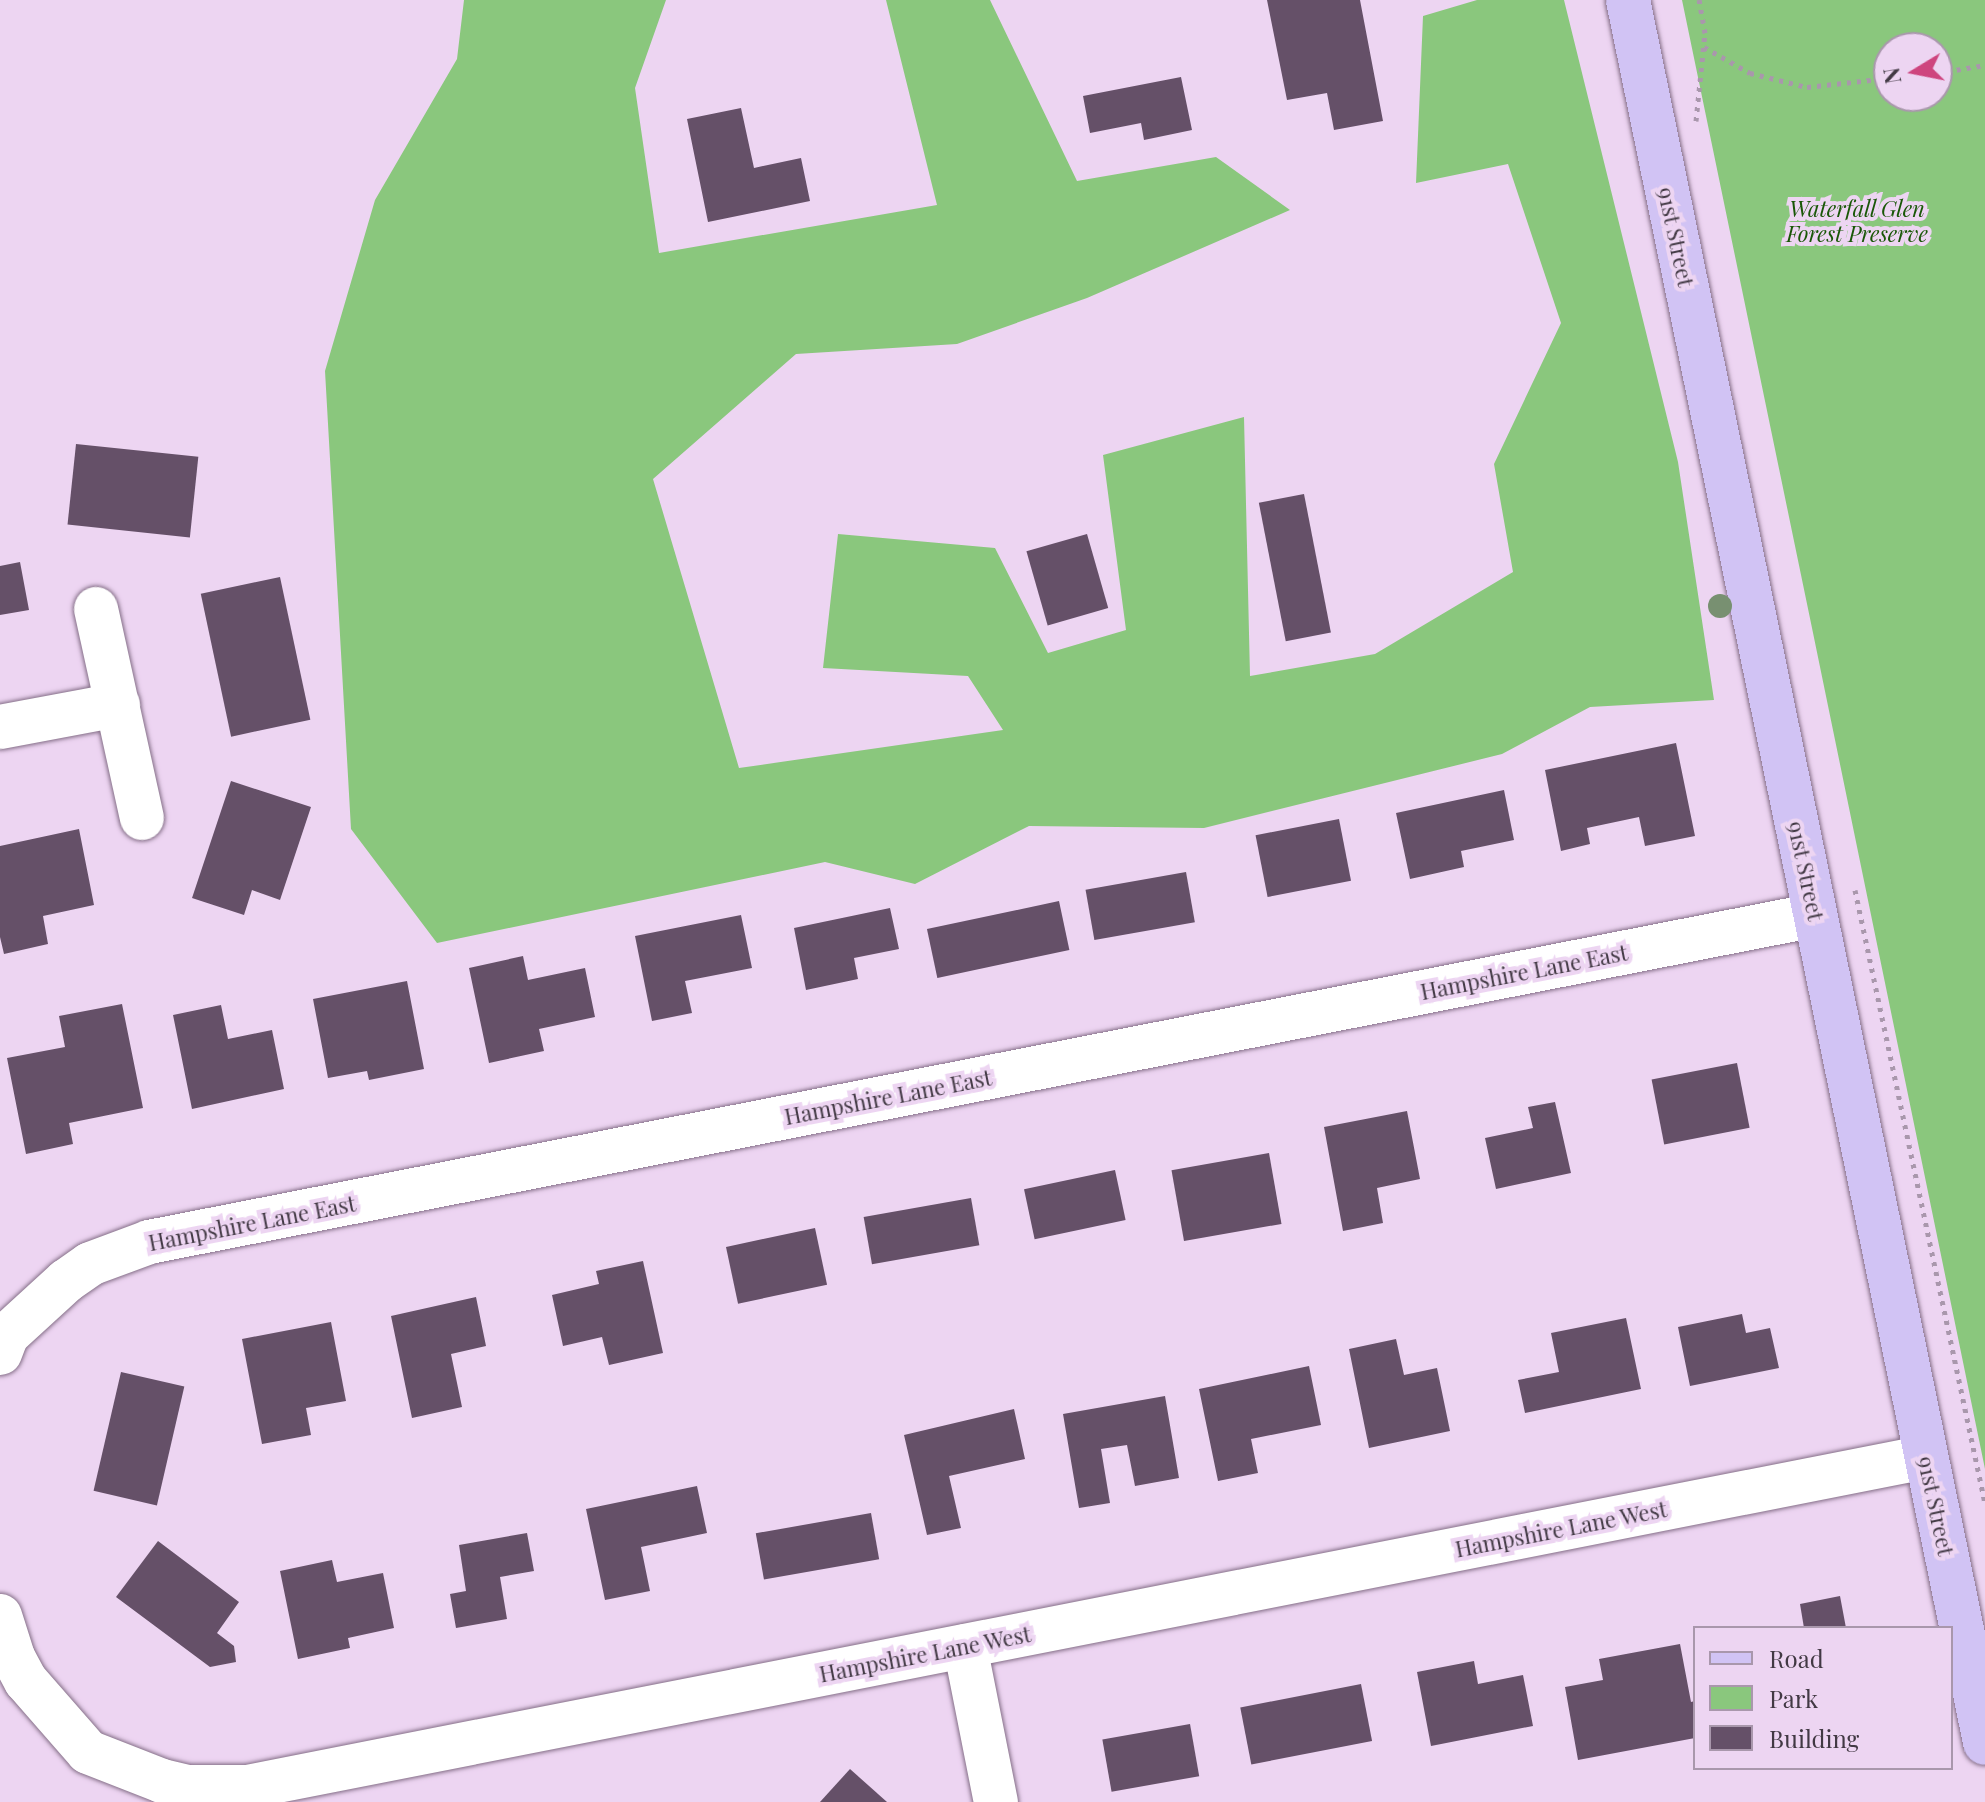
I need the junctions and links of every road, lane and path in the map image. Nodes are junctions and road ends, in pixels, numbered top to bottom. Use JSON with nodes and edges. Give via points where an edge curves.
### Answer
{"nodes":[{"id":1,"x":1628,"y":0,"type":"edge"},
{"id":2,"x":1699,"y":0,"type":"edge"},
{"id":3,"x":1704,"y":47,"type":"junction"},
{"id":4,"x":1985,"y":65,"type":"edge"},
{"id":5,"x":1953,"y":70,"type":"edge"},
{"id":6,"x":1873,"y":80,"type":"edge"},
{"id":7,"x":1694,"y":132,"type":"dead end"},
{"id":8,"x":96,"y":609,"type":"dead end"},
{"id":9,"x":118,"y":705,"type":"junction"},
{"id":10,"x":0,"y":727,"type":"edge"},
{"id":11,"x":142,"y":818,"type":"dead end"},
{"id":12,"x":1853,"y":880,"type":"dead end"},
{"id":13,"x":1815,"y":915,"type":"junction"},
{"id":14,"x":0,"y":1353,"type":"edge"},
{"id":15,"x":1926,"y":1457,"type":"junction"},
{"id":16,"x":1985,"y":1503,"type":"edge"},
{"id":17,"x":0,"y":1616,"type":"edge"},
{"id":18,"x":965,"y":1646,"type":"junction"},
{"id":19,"x":1985,"y":1743,"type":"edge"},
{"id":20,"x":996,"y":1802,"type":"edge"}],
"edges":[{"from":1,"to":13,"type":"main road","name":"91st Street"},
{"from":2,"to":3,"type":"path"},
{"from":3,"to":6,"type":"path","via":[[1750,73],[1807,87]]},
{"from":3,"to":7,"type":"path"},
{"from":4,"to":5,"type":"path"},
{"from":8,"to":9,"type":"street"},
{"from":9,"to":10,"type":"street"},
{"from":9,"to":11,"type":"street"},
{"from":12,"to":16,"type":"path"},
{"from":13,"to":14,"type":"street","name":"Hampshire Lane East","via":[[149,1242],[90,1264],[66,1281],[7,1335]]},
{"from":13,"to":15,"type":"main road","name":"91st Street"},
{"from":15,"to":18,"type":"street","name":"Hampshire Lane West"},
{"from":15,"to":19,"type":"main road","name":"91st Street"},
{"from":17,"to":18,"type":"street","name":"Hampshire Lane West","via":[[26,1681],[88,1752],[162,1781],[221,1789]]},
{"from":18,"to":20,"type":"street"}]}
